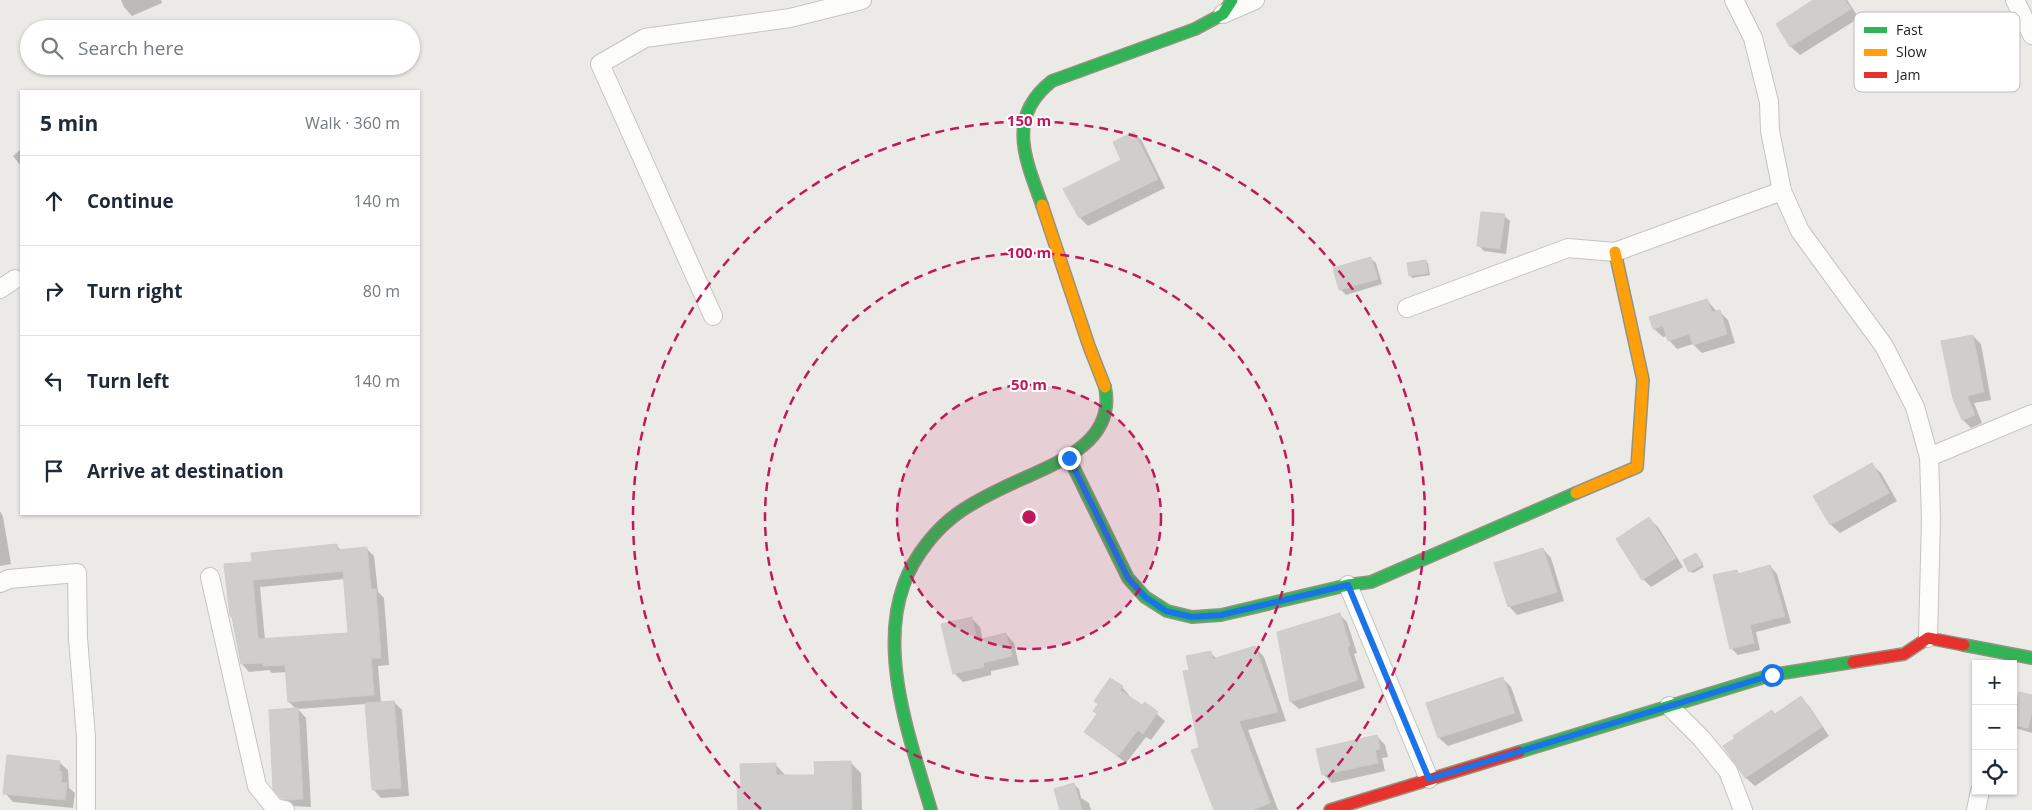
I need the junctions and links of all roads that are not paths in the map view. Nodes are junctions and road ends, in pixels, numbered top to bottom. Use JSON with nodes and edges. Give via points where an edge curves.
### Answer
{"nodes":[{"id":1,"x":862,"y":0,"type":"edge"},
{"id":2,"x":1255,"y":0,"type":"edge"},
{"id":3,"x":1734,"y":0,"type":"edge"},
{"id":4,"x":2015,"y":0,"type":"edge"},
{"id":5,"x":1227,"y":7,"type":"edge"},
{"id":6,"x":2032,"y":35,"type":"edge"},
{"id":7,"x":1782,"y":192,"type":"junction"},
{"id":8,"x":1616,"y":252,"type":"junction"},
{"id":9,"x":16,"y":279,"type":"dead end"},
{"id":10,"x":0,"y":289,"type":"edge"},
{"id":11,"x":1407,"y":308,"type":"dead end"},
{"id":12,"x":713,"y":316,"type":"dead end"},
{"id":13,"x":2032,"y":414,"type":"edge"},
{"id":14,"x":1929,"y":457,"type":"junction"},
{"id":15,"x":1069,"y":458,"type":"junction"},
{"id":16,"x":210,"y":576,"type":"dead end"},
{"id":17,"x":0,"y":583,"type":"edge"},
{"id":18,"x":1348,"y":585,"type":"junction"},
{"id":19,"x":1928,"y":638,"type":"junction"},
{"id":20,"x":2032,"y":658,"type":"edge"},
{"id":21,"x":1669,"y":706,"type":"junction"},
{"id":22,"x":1429,"y":779,"type":"junction"},
{"id":23,"x":1979,"y":795,"type":"edge"},
{"id":24,"x":86,"y":810,"type":"edge"},
{"id":25,"x":285,"y":810,"type":"edge"},
{"id":26,"x":931,"y":810,"type":"edge"},
{"id":27,"x":1330,"y":810,"type":"edge"},
{"id":28,"x":1743,"y":810,"type":"edge"},
{"id":29,"x":1976,"y":810,"type":"edge"}],
"edges":[{"from":1,"to":12,"type":"street","via":[[790,18],[645,38],[600,64]]},
{"from":2,"to":5,"type":"street"},
{"from":3,"to":7,"type":"street","via":[[1753,38],[1769,102],[1770,131]]},
{"from":4,"to":6,"type":"street"},
{"from":5,"to":15,"type":"street","via":[[1195,29],[1052,81],[1029,104],[1023,126],[1028,163],[1090,349],[1105,383],[1106,412],[1094,436]]},
{"from":7,"to":8,"type":"street"},
{"from":7,"to":14,"type":"street","via":[[1800,231],[1884,346],[1915,407]]},
{"from":8,"to":11,"type":"street","via":[[1568,248]]},
{"from":8,"to":18,"type":"street","via":[[1643,380],[1637,467],[1371,582]]},
{"from":9,"to":10,"type":"street"},
{"from":13,"to":14,"type":"street"},
{"from":14,"to":19,"type":"street"},
{"from":15,"to":18,"type":"street","via":[[1128,578],[1145,597],[1166,611],[1192,617],[1221,615]]},
{"from":15,"to":26,"type":"street","via":[[973,503],[949,520],[925,543],[903,580],[894,622],[895,670]]},
{"from":16,"to":25,"type":"street","via":[[257,786],[275,808]]},
{"from":17,"to":24,"type":"street","via":[[9,579],[77,573],[78,638],[86,737]]},
{"from":18,"to":22,"type":"street"},
{"from":19,"to":20,"type":"street"},
{"from":19,"to":21,"type":"street","via":[[1904,654],[1772,675]]},
{"from":21,"to":22,"type":"street"},
{"from":21,"to":28,"type":"street","via":[[1728,771]]},
{"from":22,"to":27,"type":"street"},
{"from":23,"to":29,"type":"street"}]}
